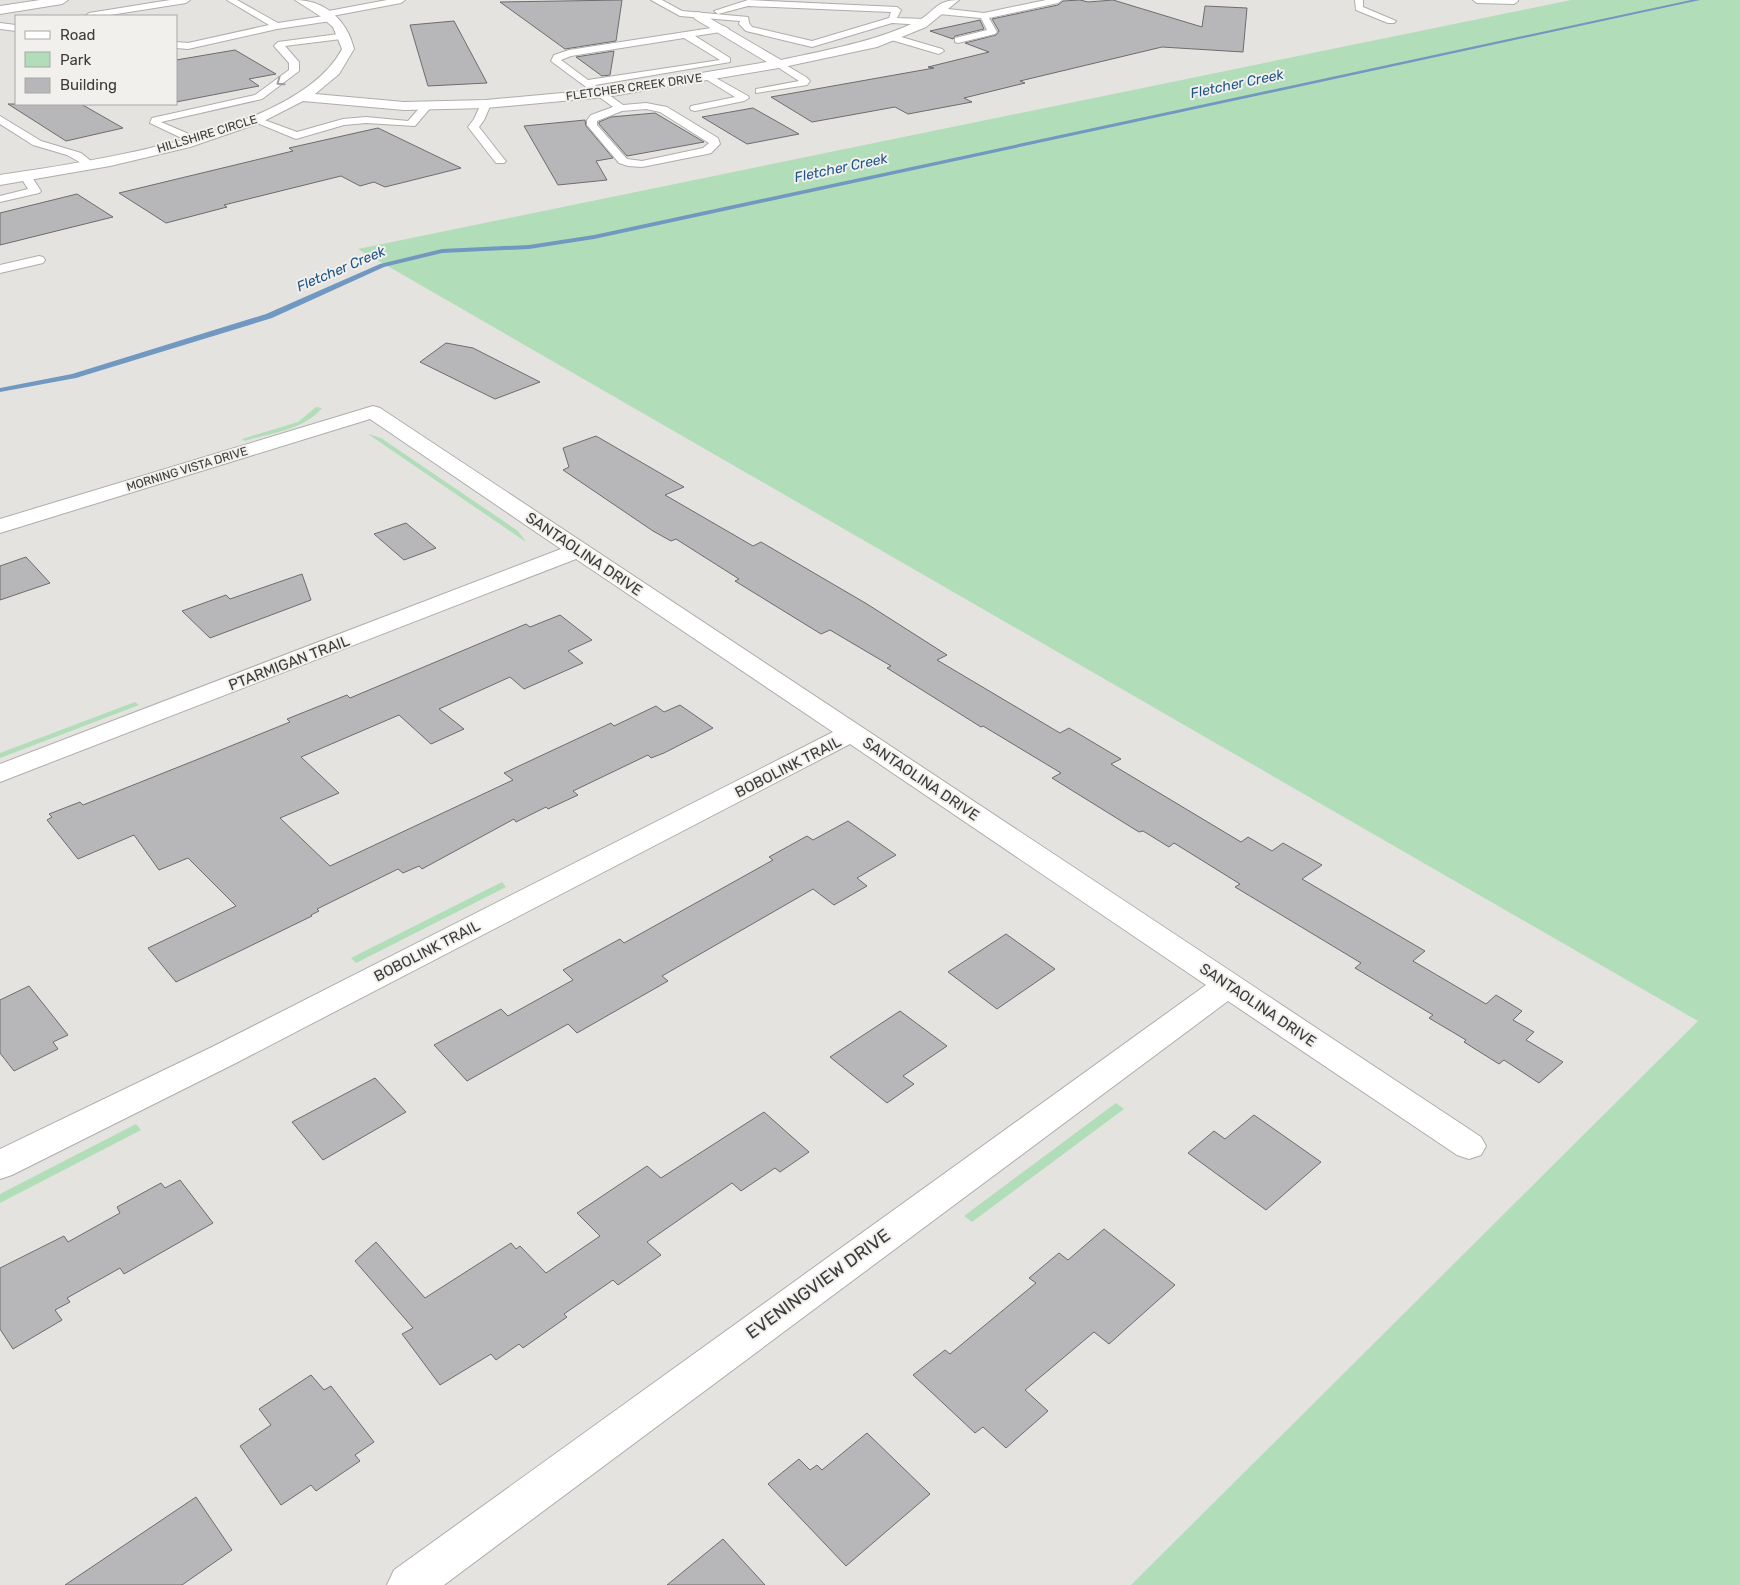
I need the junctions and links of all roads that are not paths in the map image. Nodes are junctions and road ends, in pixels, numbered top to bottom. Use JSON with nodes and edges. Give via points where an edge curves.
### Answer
{"nodes":[{"id":1,"x":62,"y":0,"type":"edge"},
{"id":2,"x":186,"y":0,"type":"edge"},
{"id":3,"x":231,"y":0,"type":"edge"},
{"id":4,"x":301,"y":0,"type":"edge"},
{"id":5,"x":654,"y":0,"type":"edge"},
{"id":6,"x":953,"y":0,"type":"edge"},
{"id":7,"x":1058,"y":0,"type":"edge"},
{"id":8,"x":1358,"y":0,"type":"edge"},
{"id":9,"x":1477,"y":0,"type":"edge"},
{"id":10,"x":394,"y":1,"type":"edge"},
{"id":11,"x":1514,"y":1,"type":"dead end"},
{"id":12,"x":110,"y":3,"type":"dead end"},
{"id":13,"x":0,"y":10,"type":"edge"},
{"id":14,"x":122,"y":11,"type":"junction"},
{"id":15,"x":939,"y":11,"type":"junction"},
{"id":16,"x":96,"y":15,"type":"edge"},
{"id":17,"x":128,"y":15,"type":"edge"},
{"id":18,"x":328,"y":16,"type":"junction"},
{"id":19,"x":699,"y":16,"type":"junction"},
{"id":20,"x":984,"y":16,"type":"junction"},
{"id":21,"x":892,"y":20,"type":"junction"},
{"id":22,"x":1391,"y":21,"type":"dead end"},
{"id":23,"x":924,"y":22,"type":"junction"},
{"id":24,"x":0,"y":26,"type":"edge"},
{"id":25,"x":276,"y":26,"type":"junction"},
{"id":26,"x":15,"y":28,"type":"edge"},
{"id":27,"x":724,"y":30,"type":"junction"},
{"id":28,"x":686,"y":35,"type":"junction"},
{"id":29,"x":346,"y":36,"type":"junction"},
{"id":30,"x":891,"y":37,"type":"junction"},
{"id":31,"x":958,"y":40,"type":"dead end"},
{"id":32,"x":178,"y":45,"type":"edge"},
{"id":33,"x":939,"y":51,"type":"dead end"},
{"id":34,"x":780,"y":64,"type":"junction"},
{"id":35,"x":707,"y":76,"type":"junction"},
{"id":36,"x":586,"y":83,"type":"junction"},
{"id":37,"x":760,"y":91,"type":"dead end"},
{"id":38,"x":600,"y":93,"type":"junction"},
{"id":39,"x":301,"y":97,"type":"junction"},
{"id":40,"x":486,"y":104,"type":"junction"},
{"id":41,"x":427,"y":106,"type":"junction"},
{"id":42,"x":621,"y":108,"type":"junction"},
{"id":43,"x":695,"y":108,"type":"dead end"},
{"id":44,"x":0,"y":119,"type":"edge"},
{"id":45,"x":255,"y":120,"type":"junction"},
{"id":46,"x":194,"y":140,"type":"junction"},
{"id":47,"x":500,"y":161,"type":"dead end"},
{"id":48,"x":90,"y":165,"type":"junction"},
{"id":49,"x":26,"y":176,"type":"junction"},
{"id":50,"x":0,"y":180,"type":"edge"},
{"id":51,"x":0,"y":200,"type":"edge"},
{"id":52,"x":39,"y":260,"type":"dead end"},
{"id":53,"x":0,"y":270,"type":"edge"},
{"id":54,"x":373,"y":412,"type":"joint"},
{"id":55,"x":0,"y":526,"type":"edge"},
{"id":56,"x":578,"y":550,"type":"junction"},
{"id":57,"x":852,"y":733,"type":"junction"},
{"id":58,"x":0,"y":774,"type":"edge"},
{"id":59,"x":1228,"y":985,"type":"junction"},
{"id":60,"x":1469,"y":1146,"type":"dead end"},
{"id":61,"x":0,"y":1165,"type":"edge"},
{"id":62,"x":409,"y":1585,"type":"edge"}],
"edges":[{"from":1,"to":13,"type":"street"},
{"from":2,"to":14,"type":"lane"},
{"from":3,"to":25,"type":"lane"},
{"from":4,"to":18,"type":"street"},
{"from":5,"to":19,"type":"lane","via":[[680,13]]},
{"from":6,"to":15,"type":"street","name":"FLETCHER CREEK DRIVE"},
{"from":7,"to":20,"type":"lane"},
{"from":8,"to":22,"type":"lane","via":[[1359,8]]},
{"from":9,"to":11,"type":"lane"},
{"from":10,"to":18,"type":"lane"},
{"from":12,"to":14,"type":"lane"},
{"from":14,"to":16,"type":"lane"},
{"from":14,"to":17,"type":"lane"},
{"from":15,"to":20,"type":"lane"},
{"from":15,"to":23,"type":"street","name":"FLETCHER CREEK DRIVE"},
{"from":18,"to":25,"type":"lane"},
{"from":18,"to":29,"type":"street"},
{"from":19,"to":21,"type":"lane","via":[[745,19],[744,24],[749,28],[812,44]]},
{"from":19,"to":21,"type":"lane","via":[[748,4],[897,10]]},
{"from":19,"to":27,"type":"street"},
{"from":20,"to":31,"type":"lane","via":[[992,32]]},
{"from":21,"to":23,"type":"lane"},
{"from":23,"to":30,"type":"street","name":"FLETCHER CREEK DRIVE"},
{"from":24,"to":26,"type":"lane"},
{"from":25,"to":32,"type":"lane","via":[[188,46]]},
{"from":27,"to":28,"type":"lane"},
{"from":27,"to":34,"type":"street"},
{"from":28,"to":36,"type":"lane","via":[[557,56],[556,61]]},
{"from":28,"to":36,"type":"lane","via":[[727,60]]},
{"from":29,"to":39,"type":"street","name":"HILLSHIRE CIRCLE","via":[[348,49],[333,74]]},
{"from":29,"to":46,"type":"lane","one_way":true,"via":[[281,44],[279,46],[294,62],[294,71],[258,97],[156,120],[155,123]]},
{"from":30,"to":33,"type":"lane"},
{"from":30,"to":34,"type":"street","name":"FLETCHER CREEK DRIVE"},
{"from":34,"to":35,"type":"street","name":"FLETCHER CREEK DRIVE"},
{"from":34,"to":37,"type":"lane","via":[[804,79],[804,83]]},
{"from":35,"to":38,"type":"street","name":"FLETCHER CREEK DRIVE"},
{"from":35,"to":43,"type":"lane","via":[[744,98]]},
{"from":36,"to":38,"type":"lane"},
{"from":38,"to":40,"type":"street","name":"FLETCHER CREEK DRIVE"},
{"from":38,"to":42,"type":"lane"},
{"from":39,"to":41,"type":"street","name":"FLETCHER CREEK DRIVE"},
{"from":39,"to":45,"type":"street","name":"HILLSHIRE CIRCLE"},
{"from":40,"to":41,"type":"street","name":"FLETCHER CREEK DRIVE"},
{"from":40,"to":47,"type":"lane","via":[[473,127]]},
{"from":41,"to":45,"type":"lane","via":[[411,124],[366,120],[343,122],[296,136]]},
{"from":42,"to":42,"type":"lane","via":[[595,116],[592,124],[628,163],[642,164],[702,153],[715,144],[714,140],[663,108]]},
{"from":44,"to":48,"type":"lane","via":[[37,142],[65,149]]},
{"from":45,"to":46,"type":"street","name":"HILLSHIRE CIRCLE"},
{"from":46,"to":48,"type":"street","name":"HILLSHIRE CIRCLE"},
{"from":48,"to":49,"type":"street","name":"HILLSHIRE CIRCLE"},
{"from":49,"to":50,"type":"street","name":"HILLSHIRE CIRCLE"},
{"from":49,"to":51,"type":"lane","via":[[35,190]]},
{"from":52,"to":53,"type":"lane"},
{"from":54,"to":55,"type":"street","name":"MORNING VISTA DRIVE"},
{"from":54,"to":56,"type":"street","name":"SANTAOLINA DRIVE"},
{"from":56,"to":57,"type":"street","name":"SANTAOLINA DRIVE"},
{"from":56,"to":58,"type":"street","name":"PTARMIGAN TRAIL"},
{"from":57,"to":59,"type":"street","name":"SANTAOLINA DRIVE"},
{"from":57,"to":61,"type":"street","name":"BOBOLINK TRAIL","via":[[233,1050]]},
{"from":59,"to":60,"type":"street","name":"SANTAOLINA DRIVE"},
{"from":59,"to":62,"type":"street","name":"EVENINGVIEW DRIVE"}]}
